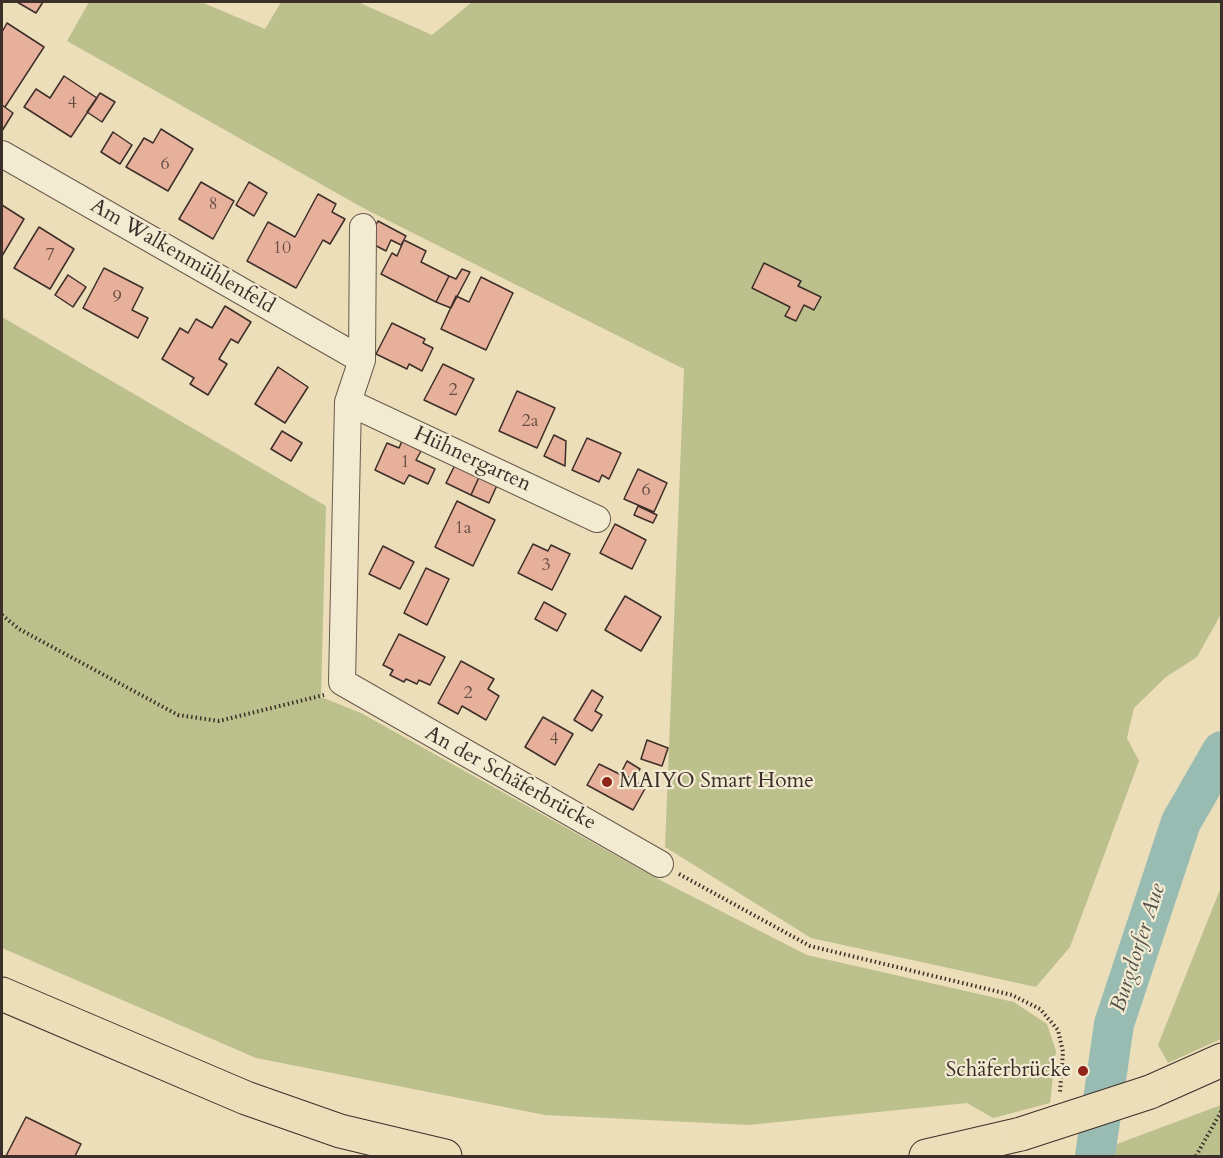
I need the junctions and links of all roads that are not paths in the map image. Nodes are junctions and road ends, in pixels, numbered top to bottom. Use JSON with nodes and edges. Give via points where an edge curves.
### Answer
{"nodes":[{"id":1,"x":2,"y":154,"type":"edge"},
{"id":2,"x":363,"y":227,"type":"dead end"},
{"id":3,"x":362,"y":360,"type":"junction"},
{"id":4,"x":348,"y":402,"type":"junction"},
{"id":5,"x":597,"y":519,"type":"dead end"},
{"id":6,"x":660,"y":864,"type":"road end"},
{"id":7,"x":2,"y":994,"type":"edge"},
{"id":8,"x":1221,"y":1060,"type":"edge"},
{"id":9,"x":445,"y":1156,"type":"edge"},
{"id":10,"x":926,"y":1156,"type":"edge"}],
"edges":[{"from":1,"to":3,"type":"street","name":"Am Walkenmühlenfeld"},
{"from":2,"to":3,"type":"street"},
{"from":3,"to":4,"type":"street"},
{"from":4,"to":5,"type":"street","name":"Hühnergarten"},
{"from":4,"to":6,"type":"street","name":"An der Schäferbrücke","via":[[351,688]]},
{"from":7,"to":9,"type":"main road","via":[[292,1115],[388,1144]]},
{"from":8,"to":10,"type":"main road","bridge":true,"via":[[1150,1092],[1021,1134]]}]}
